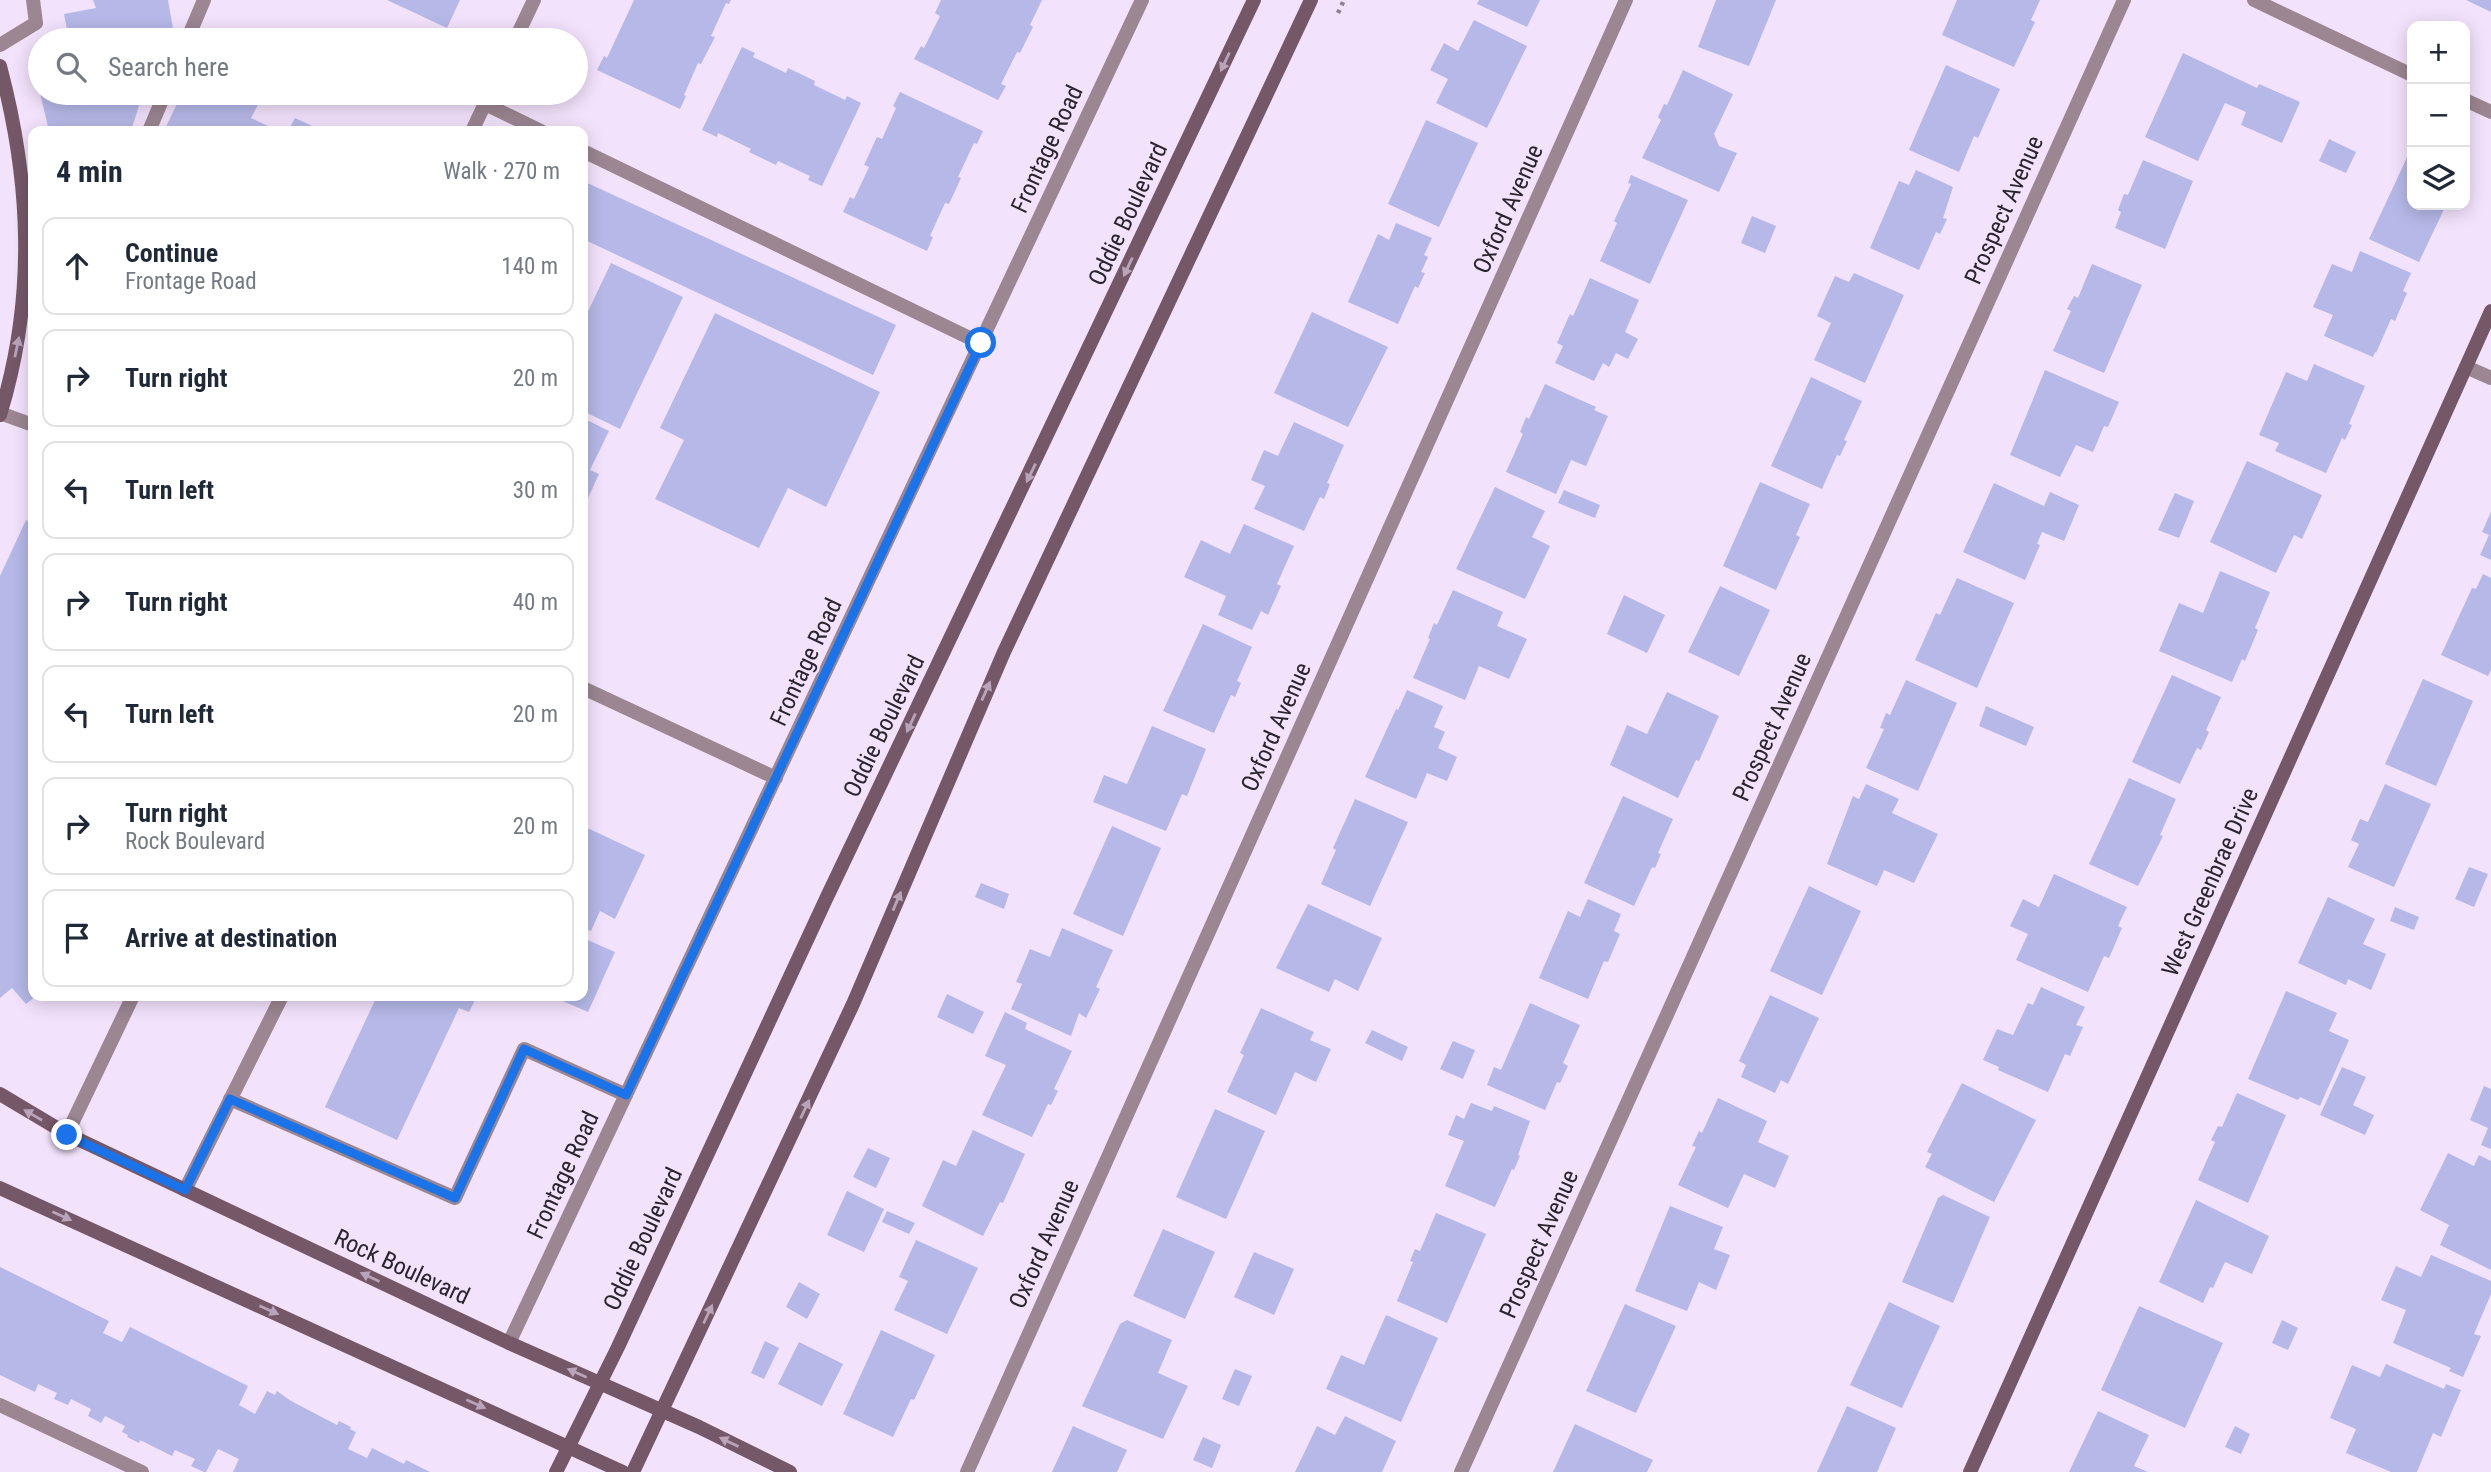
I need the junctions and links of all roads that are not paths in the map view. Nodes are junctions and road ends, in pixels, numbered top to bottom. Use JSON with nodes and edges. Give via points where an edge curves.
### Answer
{"nodes":[{"id":1,"x":33,"y":0,"type":"edge"},
{"id":2,"x":204,"y":0,"type":"edge"},
{"id":3,"x":534,"y":0,"type":"edge"},
{"id":4,"x":1142,"y":0,"type":"edge"},
{"id":5,"x":1254,"y":0,"type":"edge"},
{"id":6,"x":1311,"y":0,"type":"edge"},
{"id":7,"x":1626,"y":0,"type":"edge"},
{"id":8,"x":2124,"y":0,"type":"edge"},
{"id":9,"x":2254,"y":0,"type":"edge"},
{"id":10,"x":28,"y":28,"type":"edge"},
{"id":11,"x":29,"y":28,"type":"edge"},
{"id":12,"x":192,"y":28,"type":"edge"},
{"id":13,"x":521,"y":28,"type":"edge"},
{"id":14,"x":0,"y":45,"type":"edge"},
{"id":15,"x":0,"y":66,"type":"edge"},
{"id":16,"x":2407,"y":73,"type":"edge"},
{"id":17,"x":2470,"y":102,"type":"edge"},
{"id":18,"x":160,"y":105,"type":"edge"},
{"id":19,"x":485,"y":105,"type":"edge"},
{"id":20,"x":498,"y":105,"type":"edge"},
{"id":21,"x":2491,"y":112,"type":"edge"},
{"id":22,"x":151,"y":126,"type":"edge"},
{"id":23,"x":474,"y":126,"type":"edge"},
{"id":24,"x":533,"y":126,"type":"edge"},
{"id":25,"x":588,"y":153,"type":"edge"},
{"id":26,"x":2491,"y":312,"type":"edge"},
{"id":27,"x":981,"y":343,"type":"junction"},
{"id":28,"x":2466,"y":367,"type":"junction"},
{"id":29,"x":2491,"y":378,"type":"edge"},
{"id":30,"x":0,"y":413,"type":"edge"},
{"id":31,"x":28,"y":423,"type":"edge"},
{"id":32,"x":588,"y":690,"type":"edge"},
{"id":33,"x":776,"y":778,"type":"junction"},
{"id":34,"x":131,"y":1001,"type":"edge"},
{"id":35,"x":279,"y":1001,"type":"edge"},
{"id":36,"x":0,"y":1094,"type":"edge"},
{"id":37,"x":626,"y":1095,"type":"junction"},
{"id":38,"x":230,"y":1099,"type":"junction"},
{"id":39,"x":67,"y":1135,"type":"junction"},
{"id":40,"x":0,"y":1188,"type":"edge"},
{"id":41,"x":185,"y":1190,"type":"junction"},
{"id":42,"x":509,"y":1343,"type":"junction"},
{"id":43,"x":601,"y":1383,"type":"junction"},
{"id":44,"x":0,"y":1405,"type":"edge"},
{"id":45,"x":662,"y":1410,"type":"junction"},
{"id":46,"x":568,"y":1446,"type":"junction"},
{"id":47,"x":142,"y":1472,"type":"edge"},
{"id":48,"x":556,"y":1472,"type":"edge"},
{"id":49,"x":623,"y":1472,"type":"edge"},
{"id":50,"x":633,"y":1472,"type":"edge"},
{"id":51,"x":790,"y":1472,"type":"edge"},
{"id":52,"x":967,"y":1472,"type":"edge"},
{"id":53,"x":1461,"y":1472,"type":"edge"},
{"id":54,"x":1970,"y":1472,"type":"edge"}],
"edges":[{"from":1,"to":11,"type":"street","via":[[37,23]]},
{"from":2,"to":12,"type":"street"},
{"from":3,"to":13,"type":"street"},
{"from":4,"to":27,"type":"street","name":"Frontage Road"},
{"from":5,"to":43,"type":"main road","name":"Oddie Boulevard","one_way":true},
{"from":45,"to":6,"type":"main road","one_way":true,"via":[[853,1004],[1004,652]]},
{"from":7,"to":52,"type":"street","name":"Oxford Avenue"},
{"from":8,"to":53,"type":"street","name":"Prospect Avenue"},
{"from":9,"to":16,"type":"street"},
{"from":10,"to":14,"type":"street"},
{"from":30,"to":15,"type":"main road","one_way":true,"via":[[21,327],[26,252],[23,180]]},
{"from":17,"to":21,"type":"street"},
{"from":18,"to":22,"type":"street"},
{"from":19,"to":23,"type":"street"},
{"from":20,"to":24,"type":"street"},
{"from":25,"to":27,"type":"street"},
{"from":26,"to":28,"type":"main road","name":"West Greenbrae Drive"},
{"from":27,"to":33,"type":"street","name":"Frontage Road"},
{"from":28,"to":29,"type":"street"},
{"from":28,"to":54,"type":"main road","name":"West Greenbrae Drive"},
{"from":30,"to":31,"type":"street"},
{"from":32,"to":33,"type":"street"},
{"from":33,"to":37,"type":"street","name":"Frontage Road"},
{"from":34,"to":39,"type":"street"},
{"from":35,"to":38,"type":"street"},
{"from":39,"to":36,"type":"main road","name":"Rock Boulevard","one_way":true},
{"from":37,"to":38,"type":"street","via":[[524,1049],[455,1198]]},
{"from":37,"to":42,"type":"street","name":"Frontage Road"},
{"from":38,"to":41,"type":"street"},
{"from":39,"to":41,"type":"main road","name":"Rock Boulevard"},
{"from":40,"to":46,"type":"main road","one_way":true},
{"from":42,"to":41,"type":"main road","name":"Rock Boulevard","one_way":true},
{"from":43,"to":42,"type":"main road","name":"Rock Boulevard","one_way":true},
{"from":43,"to":45,"type":"main road","name":"Rock Boulevard"},
{"from":43,"to":46,"type":"main road","name":"Oddie Boulevard"},
{"from":44,"to":47,"type":"street"},
{"from":45,"to":50,"type":"main road"},
{"from":51,"to":45,"type":"main road","name":"Rock Boulevard","one_way":true},
{"from":46,"to":48,"type":"main road","name":"Oddie Boulevard"},
{"from":46,"to":49,"type":"main road"}]}
